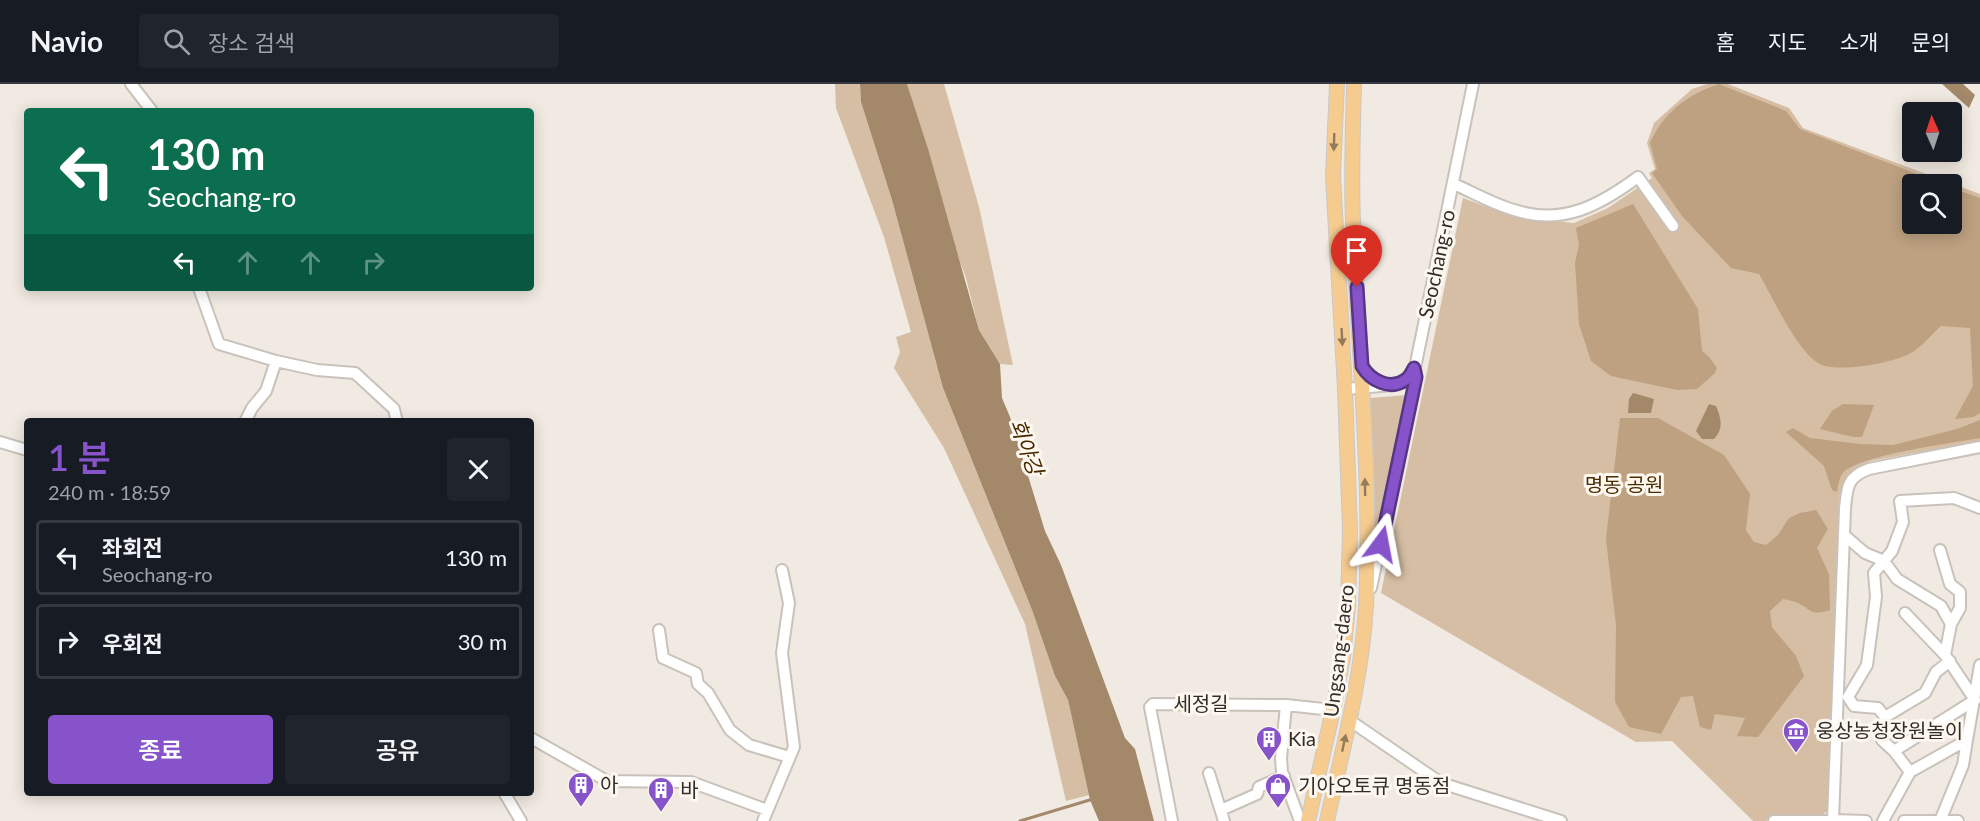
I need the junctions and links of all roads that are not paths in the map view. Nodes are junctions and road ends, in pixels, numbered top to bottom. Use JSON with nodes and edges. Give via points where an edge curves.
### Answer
{"nodes":[{"id":1,"x":132,"y":84,"type":"edge"},
{"id":2,"x":1337,"y":84,"type":"edge"},
{"id":3,"x":1354,"y":84,"type":"edge"},
{"id":4,"x":1473,"y":84,"type":"edge"},
{"id":5,"x":150,"y":108,"type":"edge"},
{"id":6,"x":1454,"y":184,"type":"junction"},
{"id":7,"x":1672,"y":226,"type":"dead end"},
{"id":8,"x":200,"y":291,"type":"edge"},
{"id":9,"x":276,"y":361,"type":"junction"},
{"id":10,"x":1362,"y":366,"type":"junction"},
{"id":11,"x":1414,"y":368,"type":"junction"},
{"id":12,"x":1394,"y":385,"type":"junction"},
{"id":13,"x":1363,"y":388,"type":"junction"},
{"id":14,"x":1345,"y":389,"type":"junction"},
{"id":15,"x":246,"y":418,"type":"edge"},
{"id":16,"x":396,"y":418,"type":"edge"},
{"id":17,"x":0,"y":442,"type":"edge"},
{"id":18,"x":1980,"y":447,"type":"edge"},
{"id":19,"x":24,"y":449,"type":"edge"},
{"id":20,"x":1980,"y":508,"type":"edge"},
{"id":21,"x":1844,"y":535,"type":"junction"},
{"id":22,"x":1940,"y":550,"type":"dead end"},
{"id":23,"x":1884,"y":561,"type":"junction"},
{"id":24,"x":782,"y":570,"type":"dead end"},
{"id":25,"x":1366,"y":609,"type":"junction"},
{"id":26,"x":1905,"y":613,"type":"dead end"},
{"id":27,"x":1951,"y":624,"type":"junction"},
{"id":28,"x":659,"y":630,"type":"dead end"},
{"id":29,"x":1948,"y":658,"type":"junction"},
{"id":30,"x":1980,"y":665,"type":"edge"},
{"id":31,"x":1843,"y":697,"type":"junction"},
{"id":32,"x":1975,"y":700,"type":"junction"},
{"id":33,"x":1286,"y":705,"type":"junction"},
{"id":34,"x":1333,"y":710,"type":"junction"},
{"id":35,"x":1885,"y":717,"type":"junction"},
{"id":36,"x":1349,"y":720,"type":"junction"},
{"id":37,"x":1980,"y":726,"type":"edge"},
{"id":38,"x":1967,"y":736,"type":"junction"},
{"id":39,"x":534,"y":740,"type":"edge"},
{"id":40,"x":1894,"y":751,"type":"junction"},
{"id":41,"x":789,"y":757,"type":"junction"},
{"id":42,"x":1910,"y":772,"type":"junction"},
{"id":43,"x":1209,"y":773,"type":"dead end"},
{"id":44,"x":1284,"y":777,"type":"junction"},
{"id":45,"x":507,"y":796,"type":"edge"},
{"id":46,"x":767,"y":810,"type":"junction"},
{"id":47,"x":1222,"y":816,"type":"edge"},
{"id":48,"x":521,"y":821,"type":"edge"},
{"id":49,"x":763,"y":821,"type":"edge"},
{"id":50,"x":1172,"y":821,"type":"edge"},
{"id":51,"x":1300,"y":821,"type":"edge"},
{"id":52,"x":1308,"y":821,"type":"edge"},
{"id":53,"x":1327,"y":821,"type":"edge"},
{"id":54,"x":1561,"y":821,"type":"edge"},
{"id":55,"x":1774,"y":821,"type":"edge"},
{"id":56,"x":1833,"y":821,"type":"edge"},
{"id":57,"x":1866,"y":821,"type":"edge"},
{"id":58,"x":1883,"y":821,"type":"edge"},
{"id":59,"x":1904,"y":821,"type":"edge"},
{"id":60,"x":1940,"y":821,"type":"edge"},
{"id":61,"x":1958,"y":821,"type":"edge"}],
"edges":[{"from":1,"to":5,"type":"street"},
{"from":2,"to":14,"type":"main road","name":"Ungsang-daero","one_way":true,"via":[[1333,176]]},
{"from":3,"to":10,"type":"main road","name":"Ungsang-daero","via":[[1353,220]]},
{"from":4,"to":6,"type":"street","name":"Seochang-ro"},
{"from":6,"to":7,"type":"street","via":[[1514,211],[1554,215],[1600,203],[1638,177]]},
{"from":6,"to":11,"type":"street","name":"Seochang-ro"},
{"from":8,"to":9,"type":"street","via":[[219,344]]},
{"from":9,"to":15,"type":"street","via":[[266,391]]},
{"from":9,"to":16,"type":"street","via":[[355,373],[394,409]]},
{"from":10,"to":12,"type":"street","via":[[1373,379]]},
{"from":10,"to":13,"type":"main road","name":"Ungsang-daero"},
{"from":11,"to":12,"type":"street","via":[[1405,381]]},
{"from":11,"to":25,"type":"street","name":"Seochang-ro","via":[[1414,388]]},
{"from":12,"to":13,"type":"street"},
{"from":13,"to":14,"type":"street"},
{"from":25,"to":13,"type":"main road","name":"Ungsang-daero","one_way":true},
{"from":14,"to":34,"type":"main road","name":"Ungsang-daero","via":[[1350,530],[1348,607]]},
{"from":17,"to":19,"type":"street"},
{"from":18,"to":21,"type":"street","via":[[1856,474],[1846,493]]},
{"from":20,"to":23,"type":"street","via":[[1954,498],[1900,501],[1903,522]]},
{"from":21,"to":23,"type":"street","via":[[1865,553]]},
{"from":21,"to":31,"type":"street"},
{"from":22,"to":27,"type":"street","via":[[1950,584],[1960,592],[1960,608]]},
{"from":23,"to":27,"type":"street","via":[[1897,579],[1941,606]]},
{"from":23,"to":31,"type":"street","via":[[1874,573],[1876,597],[1867,665]]},
{"from":24,"to":41,"type":"street","via":[[789,603],[782,653],[794,747]]},
{"from":25,"to":36,"type":"main road","name":"Ungsang-daero"},
{"from":26,"to":29,"type":"street"},
{"from":27,"to":29,"type":"street"},
{"from":28,"to":41,"type":"street","via":[[663,658],[696,673],[698,684],[708,693],[730,730],[749,745]]},
{"from":29,"to":32,"type":"street"},
{"from":29,"to":35,"type":"street","via":[[1925,693]]},
{"from":30,"to":32,"type":"street"},
{"from":31,"to":35,"type":"street","via":[[1854,706],[1878,708]]},
{"from":31,"to":56,"type":"street"},
{"from":32,"to":38,"type":"street"},
{"from":32,"to":40,"type":"street"},
{"from":33,"to":34,"type":"street","name":"세정길"},
{"from":33,"to":44,"type":"street","via":[[1281,758]]},
{"from":33,"to":50,"type":"street","name":"세정길","via":[[1150,707]]},
{"from":34,"to":52,"type":"main road","name":"Ungsang-daero"},
{"from":35,"to":40,"type":"street","via":[[1881,740]]},
{"from":53,"to":36,"type":"main road","name":"Ungsang-daero","one_way":true},
{"from":36,"to":54,"type":"street","via":[[1441,783]]},
{"from":37,"to":38,"type":"street"},
{"from":38,"to":42,"type":"street"},
{"from":38,"to":60,"type":"street","via":[[1963,765]]},
{"from":39,"to":46,"type":"street","via":[[608,781],[691,782]]},
{"from":40,"to":42,"type":"street"},
{"from":41,"to":46,"type":"street"},
{"from":42,"to":58,"type":"street"},
{"from":43,"to":47,"type":"street"},
{"from":44,"to":47,"type":"street","via":[[1259,787],[1257,794]]},
{"from":44,"to":51,"type":"street"},
{"from":45,"to":48,"type":"street"},
{"from":46,"to":49,"type":"street"},
{"from":55,"to":56,"type":"street"},
{"from":56,"to":57,"type":"street"},
{"from":59,"to":60,"type":"street"},
{"from":60,"to":61,"type":"street"}]}
